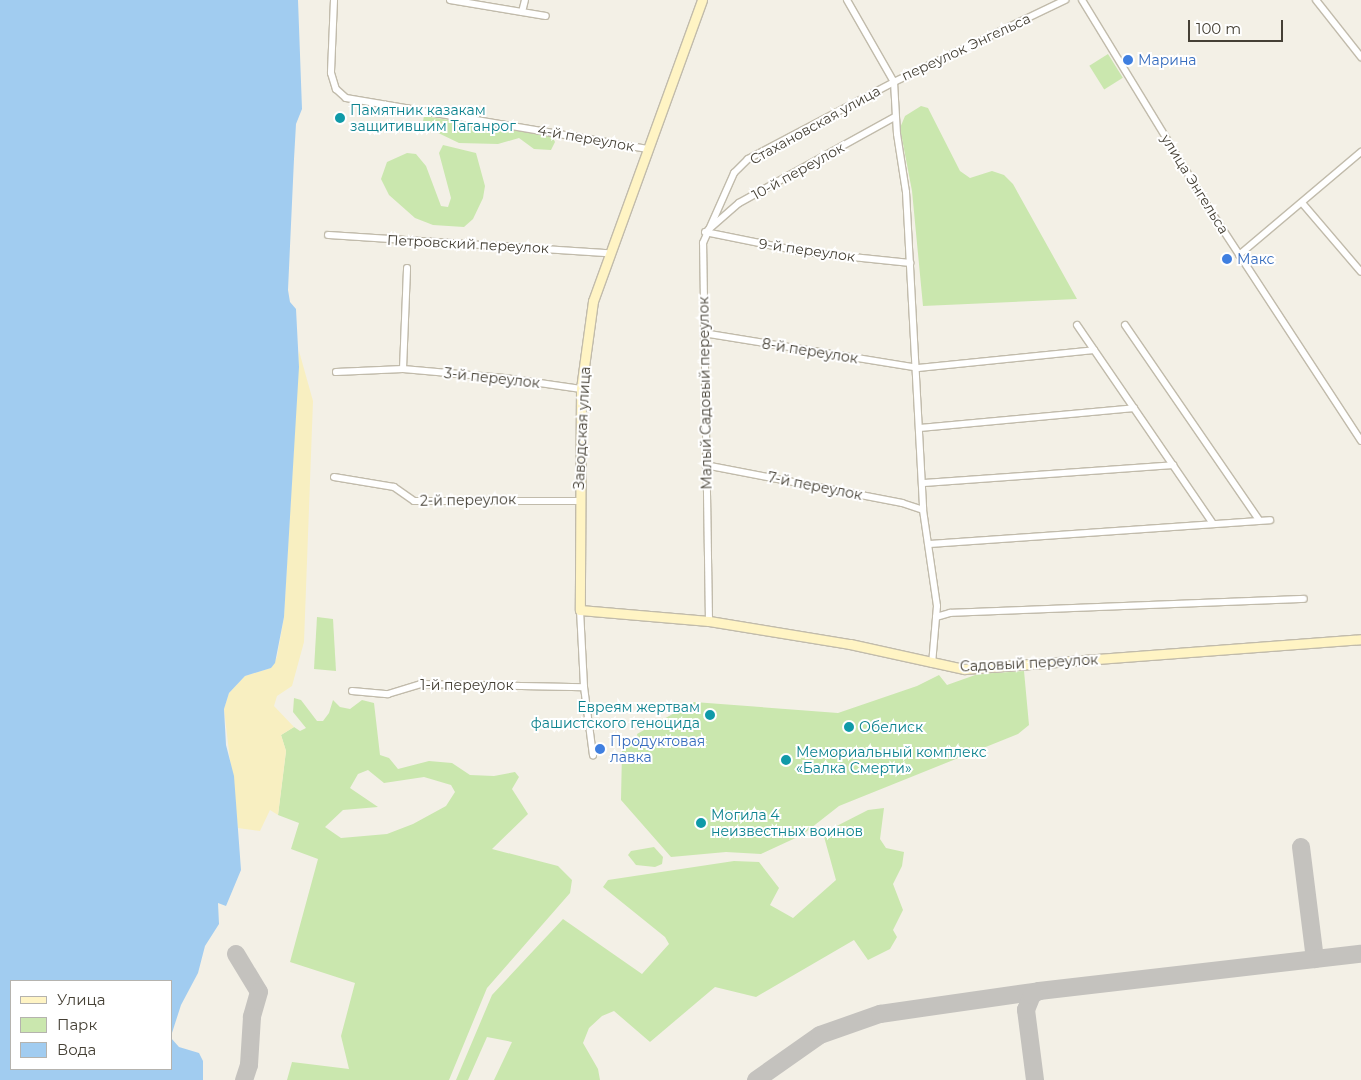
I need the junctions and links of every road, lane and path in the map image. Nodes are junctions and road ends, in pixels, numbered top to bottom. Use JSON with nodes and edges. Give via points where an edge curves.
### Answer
{"nodes":[{"id":1,"x":334,"y":0,"type":"edge"},
{"id":2,"x":450,"y":0,"type":"edge"},
{"id":3,"x":525,"y":0,"type":"edge"},
{"id":4,"x":702,"y":0,"type":"edge"},
{"id":5,"x":847,"y":0,"type":"edge"},
{"id":6,"x":1065,"y":0,"type":"edge"},
{"id":7,"x":1082,"y":0,"type":"edge"},
{"id":8,"x":1316,"y":0,"type":"edge"},
{"id":9,"x":522,"y":12,"type":"junction"},
{"id":10,"x":546,"y":16,"type":"dead end"},
{"id":11,"x":1361,"y":57,"type":"edge"},
{"id":12,"x":894,"y":82,"type":"junction"},
{"id":13,"x":895,"y":117,"type":"junction"},
{"id":14,"x":648,"y":149,"type":"junction"},
{"id":15,"x":1361,"y":152,"type":"edge"},
{"id":16,"x":734,"y":173,"type":"joint"},
{"id":17,"x":1303,"y":204,"type":"junction"},
{"id":18,"x":705,"y":232,"type":"junction"},
{"id":19,"x":328,"y":235,"type":"dead end"},
{"id":20,"x":609,"y":252,"type":"junction"},
{"id":21,"x":1239,"y":255,"type":"junction"},
{"id":22,"x":910,"y":263,"type":"junction"},
{"id":23,"x":408,"y":268,"type":"dead end"},
{"id":24,"x":1361,"y":272,"type":"edge"},
{"id":25,"x":1125,"y":325,"type":"dead end"},
{"id":26,"x":1077,"y":326,"type":"dead end"},
{"id":27,"x":703,"y":333,"type":"junction"},
{"id":28,"x":1094,"y":350,"type":"junction"},
{"id":29,"x":918,"y":368,"type":"junction"},
{"id":30,"x":403,"y":369,"type":"junction"},
{"id":31,"x":336,"y":372,"type":"dead end"},
{"id":32,"x":581,"y":389,"type":"junction"},
{"id":33,"x":1134,"y":408,"type":"junction"},
{"id":34,"x":920,"y":428,"type":"junction"},
{"id":35,"x":1361,"y":441,"type":"edge"},
{"id":36,"x":705,"y":465,"type":"junction"},
{"id":37,"x":1173,"y":465,"type":"junction"},
{"id":38,"x":334,"y":477,"type":"dead end"},
{"id":39,"x":924,"y":483,"type":"junction"},
{"id":40,"x":578,"y":501,"type":"junction"},
{"id":41,"x":924,"y":510,"type":"junction"},
{"id":42,"x":1259,"y":520,"type":"junction"},
{"id":43,"x":1270,"y":520,"type":"dead end"},
{"id":44,"x":1212,"y":522,"type":"junction"},
{"id":45,"x":929,"y":544,"type":"junction"},
{"id":46,"x":1304,"y":599,"type":"dead end"},
{"id":47,"x":580,"y":610,"type":"junction"},
{"id":48,"x":936,"y":617,"type":"junction"},
{"id":49,"x":709,"y":621,"type":"junction"},
{"id":50,"x":1361,"y":639,"type":"edge"},
{"id":51,"x":932,"y":664,"type":"junction"},
{"id":52,"x":584,"y":687,"type":"junction"},
{"id":53,"x":352,"y":691,"type":"dead end"},
{"id":54,"x":593,"y":755,"type":"dead end"}],
"edges":[{"from":1,"to":14,"type":"street","name":"4-й переулок","via":[[330,73],[336,89],[346,98]]},
{"from":2,"to":9,"type":"street"},
{"from":3,"to":9,"type":"street"},
{"from":4,"to":14,"type":"street","name":"Заводская улица"},
{"from":5,"to":12,"type":"street","name":"Стахановская улица"},
{"from":6,"to":12,"type":"street","name":"переулок Энгельса"},
{"from":7,"to":21,"type":"street","name":"улица Энгельса"},
{"from":8,"to":11,"type":"street"},
{"from":9,"to":10,"type":"street"},
{"from":12,"to":13,"type":"street"},
{"from":12,"to":16,"type":"street","name":"Стахановская улица","via":[[748,159]]},
{"from":13,"to":18,"type":"street","name":"10-й переулок","via":[[739,203]]},
{"from":13,"to":22,"type":"street","via":[[906,192]]},
{"from":14,"to":20,"type":"street","name":"Заводская улица"},
{"from":15,"to":17,"type":"street"},
{"from":16,"to":18,"type":"street","name":"Малый Садовый переулок"},
{"from":17,"to":21,"type":"street"},
{"from":17,"to":24,"type":"street"},
{"from":18,"to":22,"type":"street","name":"9-й переулок","via":[[804,252]]},
{"from":18,"to":27,"type":"street","name":"Малый Садовый переулок"},
{"from":19,"to":20,"type":"street","name":"Петровский переулок"},
{"from":20,"to":32,"type":"street","name":"Заводская улица","via":[[593,301]]},
{"from":21,"to":35,"type":"street","name":"улица Энгельса"},
{"from":22,"to":29,"type":"street"},
{"from":23,"to":30,"type":"street"},
{"from":25,"to":42,"type":"street"},
{"from":26,"to":28,"type":"street"},
{"from":27,"to":29,"type":"street","name":"8-й переулок"},
{"from":27,"to":36,"type":"street","name":"Малый Садовый переулок"},
{"from":28,"to":29,"type":"street","name":"8-й переулок"},
{"from":28,"to":33,"type":"street"},
{"from":29,"to":34,"type":"street"},
{"from":30,"to":31,"type":"street","name":"3-й переулок"},
{"from":30,"to":32,"type":"street","name":"3-й переулок"},
{"from":32,"to":40,"type":"street","name":"Заводская улица"},
{"from":33,"to":34,"type":"street"},
{"from":33,"to":37,"type":"street"},
{"from":34,"to":39,"type":"street"},
{"from":36,"to":41,"type":"street","name":"7-й переулок"},
{"from":36,"to":49,"type":"street","name":"Малый Садовый переулок"},
{"from":37,"to":39,"type":"street"},
{"from":37,"to":44,"type":"street"},
{"from":38,"to":40,"type":"street","name":"2-й переулок","via":[[394,487],[414,501]]},
{"from":39,"to":41,"type":"street"},
{"from":40,"to":47,"type":"street","name":"Заводская улица"},
{"from":41,"to":45,"type":"street"},
{"from":42,"to":43,"type":"street"},
{"from":42,"to":44,"type":"street"},
{"from":44,"to":45,"type":"street"},
{"from":45,"to":48,"type":"street"},
{"from":46,"to":48,"type":"street","via":[[950,613]]},
{"from":47,"to":49,"type":"street","name":"Садовый переулок"},
{"from":47,"to":52,"type":"street","name":"Заводская улица"},
{"from":48,"to":51,"type":"street"},
{"from":49,"to":51,"type":"street","name":"Садовый переулок","via":[[850,644]]},
{"from":50,"to":51,"type":"street","name":"Садовый переулок","via":[[964,669]]},
{"from":52,"to":53,"type":"street","name":"1-й переулок","via":[[421,684],[388,694]]},
{"from":52,"to":54,"type":"street","name":"Заводская улица"}]}
